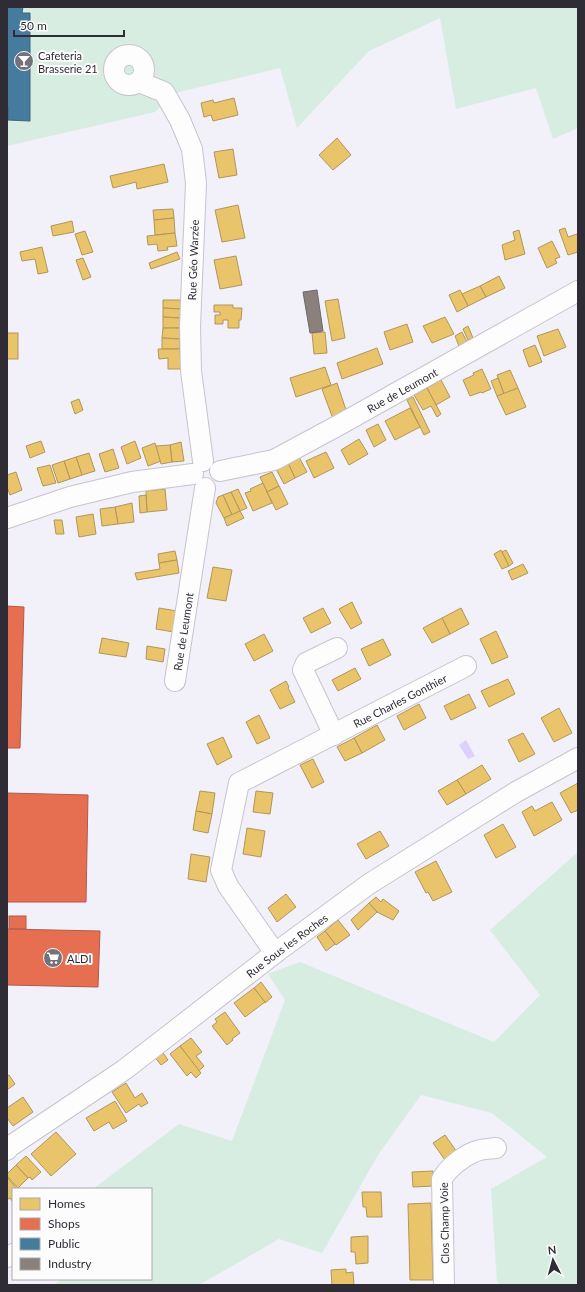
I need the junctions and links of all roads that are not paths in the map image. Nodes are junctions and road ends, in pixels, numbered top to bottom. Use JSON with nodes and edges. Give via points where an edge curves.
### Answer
{"nodes":[{"id":1,"x":139,"y":82,"type":"dead end"},
{"id":2,"x":578,"y":292,"type":"edge"},
{"id":3,"x":205,"y":473,"type":"junction"},
{"id":4,"x":7,"y":518,"type":"edge"},
{"id":5,"x":337,"y":648,"type":"dead end"},
{"id":6,"x":466,"y":666,"type":"dead end"},
{"id":7,"x":175,"y":681,"type":"dead end"},
{"id":8,"x":334,"y":735,"type":"junction"},
{"id":9,"x":578,"y":758,"type":"edge"},
{"id":10,"x":275,"y":954,"type":"junction"},
{"id":11,"x":496,"y":1148,"type":"dead end"},
{"id":12,"x":7,"y":1150,"type":"edge"},
{"id":13,"x":444,"y":1285,"type":"edge"}],
"edges":[{"from":1,"to":3,"type":"street","name":"Rue Géo Warzée","via":[[164,92],[180,120],[192,149],[196,183],[190,326],[191,371]]},
{"from":2,"to":3,"type":"street","name":"Rue de Leumont","via":[[274,460]]},
{"from":3,"to":4,"type":"street","name":"Rue de Leumont","via":[[132,482],[70,497]]},
{"from":3,"to":7,"type":"street","name":"Rue de Leumont"},
{"from":5,"to":8,"type":"street","via":[[306,663],[304,670]]},
{"from":6,"to":8,"type":"street","name":"Rue Charles Gonthier"},
{"from":8,"to":10,"type":"street","name":"Rue Charles Gonthier","via":[[239,783],[221,870],[228,886]]},
{"from":9,"to":10,"type":"street","name":"Rue Sous les Roches","via":[[516,792],[369,884]]},
{"from":10,"to":12,"type":"street","name":"Rue Sous les Roches","via":[[124,1070]]},
{"from":11,"to":13,"type":"street","name":"Clos Champ Voie","via":[[474,1151],[452,1166],[442,1179]]}]}
